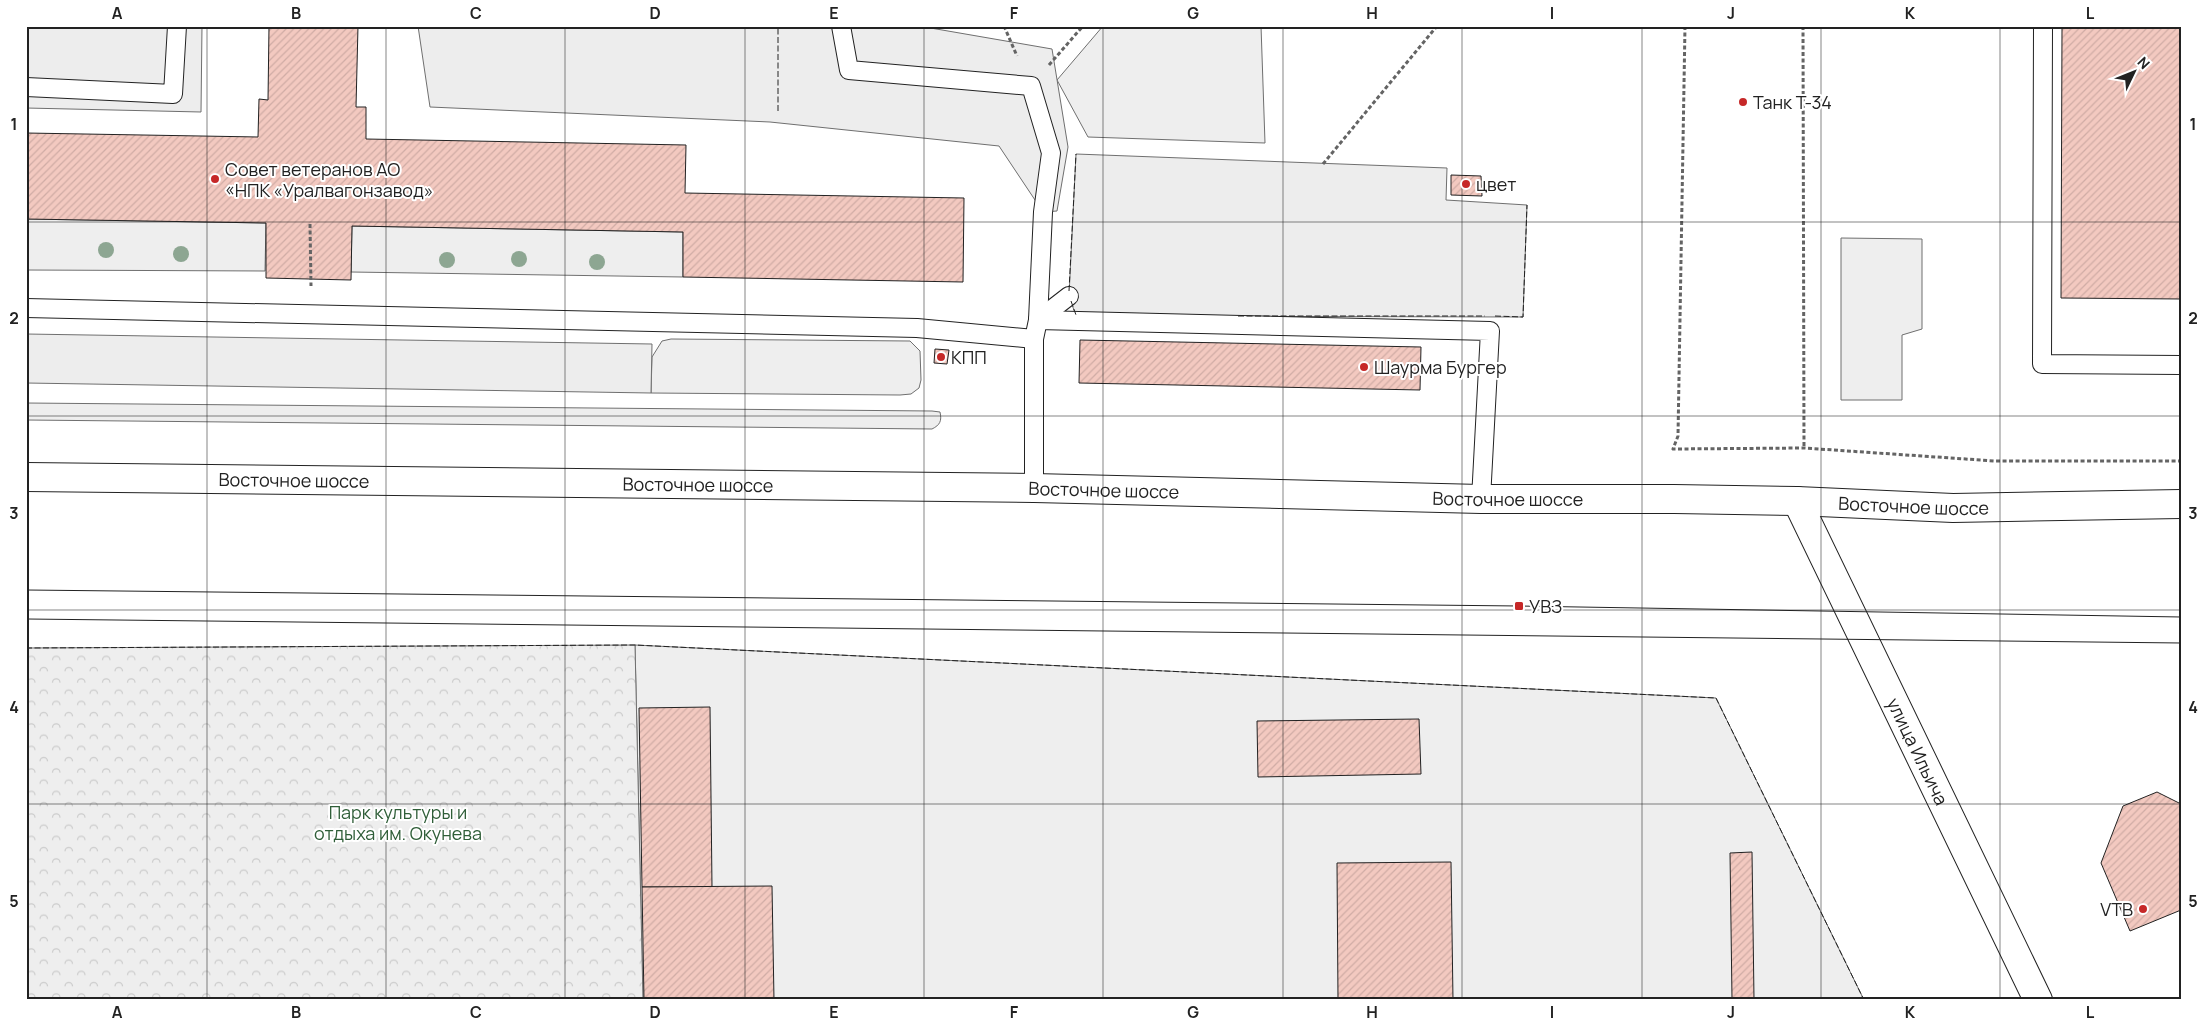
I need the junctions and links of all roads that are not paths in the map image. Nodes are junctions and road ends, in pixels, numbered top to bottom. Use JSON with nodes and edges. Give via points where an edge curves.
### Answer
{"nodes":[{"id":1,"x":177,"y":26,"type":"edge"},
{"id":2,"x":841,"y":26,"type":"edge"},
{"id":3,"x":2043,"y":26,"type":"edge"},
{"id":4,"x":26,"y":87,"type":"edge"},
{"id":5,"x":1069,"y":296,"type":"dead end"},
{"id":6,"x":26,"y":308,"type":"edge"},
{"id":7,"x":1038,"y":320,"type":"junction"},
{"id":8,"x":1034,"y":339,"type":"junction"},
{"id":9,"x":2181,"y":365,"type":"edge"},
{"id":10,"x":26,"y":477,"type":"edge"},
{"id":11,"x":1034,"y":488,"type":"junction"},
{"id":12,"x":1481,"y":499,"type":"junction"},
{"id":13,"x":1797,"y":501,"type":"junction"},
{"id":14,"x":2181,"y":504,"type":"edge"},
{"id":15,"x":2038,"y":1000,"type":"edge"}],
"edges":[{"from":1,"to":4,"type":"lane","via":[[174,94]]},
{"from":2,"to":7,"type":"lane","via":[[849,70],[1031,86],[1051,153],[1042,212]]},
{"from":3,"to":9,"type":"lane","via":[[2042,364]]},
{"from":5,"to":7,"type":"lane"},
{"from":6,"to":8,"type":"lane","via":[[917,328]]},
{"from":7,"to":8,"type":"lane"},
{"from":7,"to":12,"type":"lane","via":[[1491,323]]},
{"from":8,"to":11,"type":"lane"},
{"from":10,"to":11,"type":"main road","name":"Восточное шоссе"},
{"from":11,"to":12,"type":"main road","name":"Восточное шоссе"},
{"from":12,"to":13,"type":"main road","name":"Восточное шоссе"},
{"from":13,"to":14,"type":"main road","name":"Восточное шоссе","via":[[1953,508]]},
{"from":13,"to":15,"type":"main road","name":"улица Ильича"}]}
